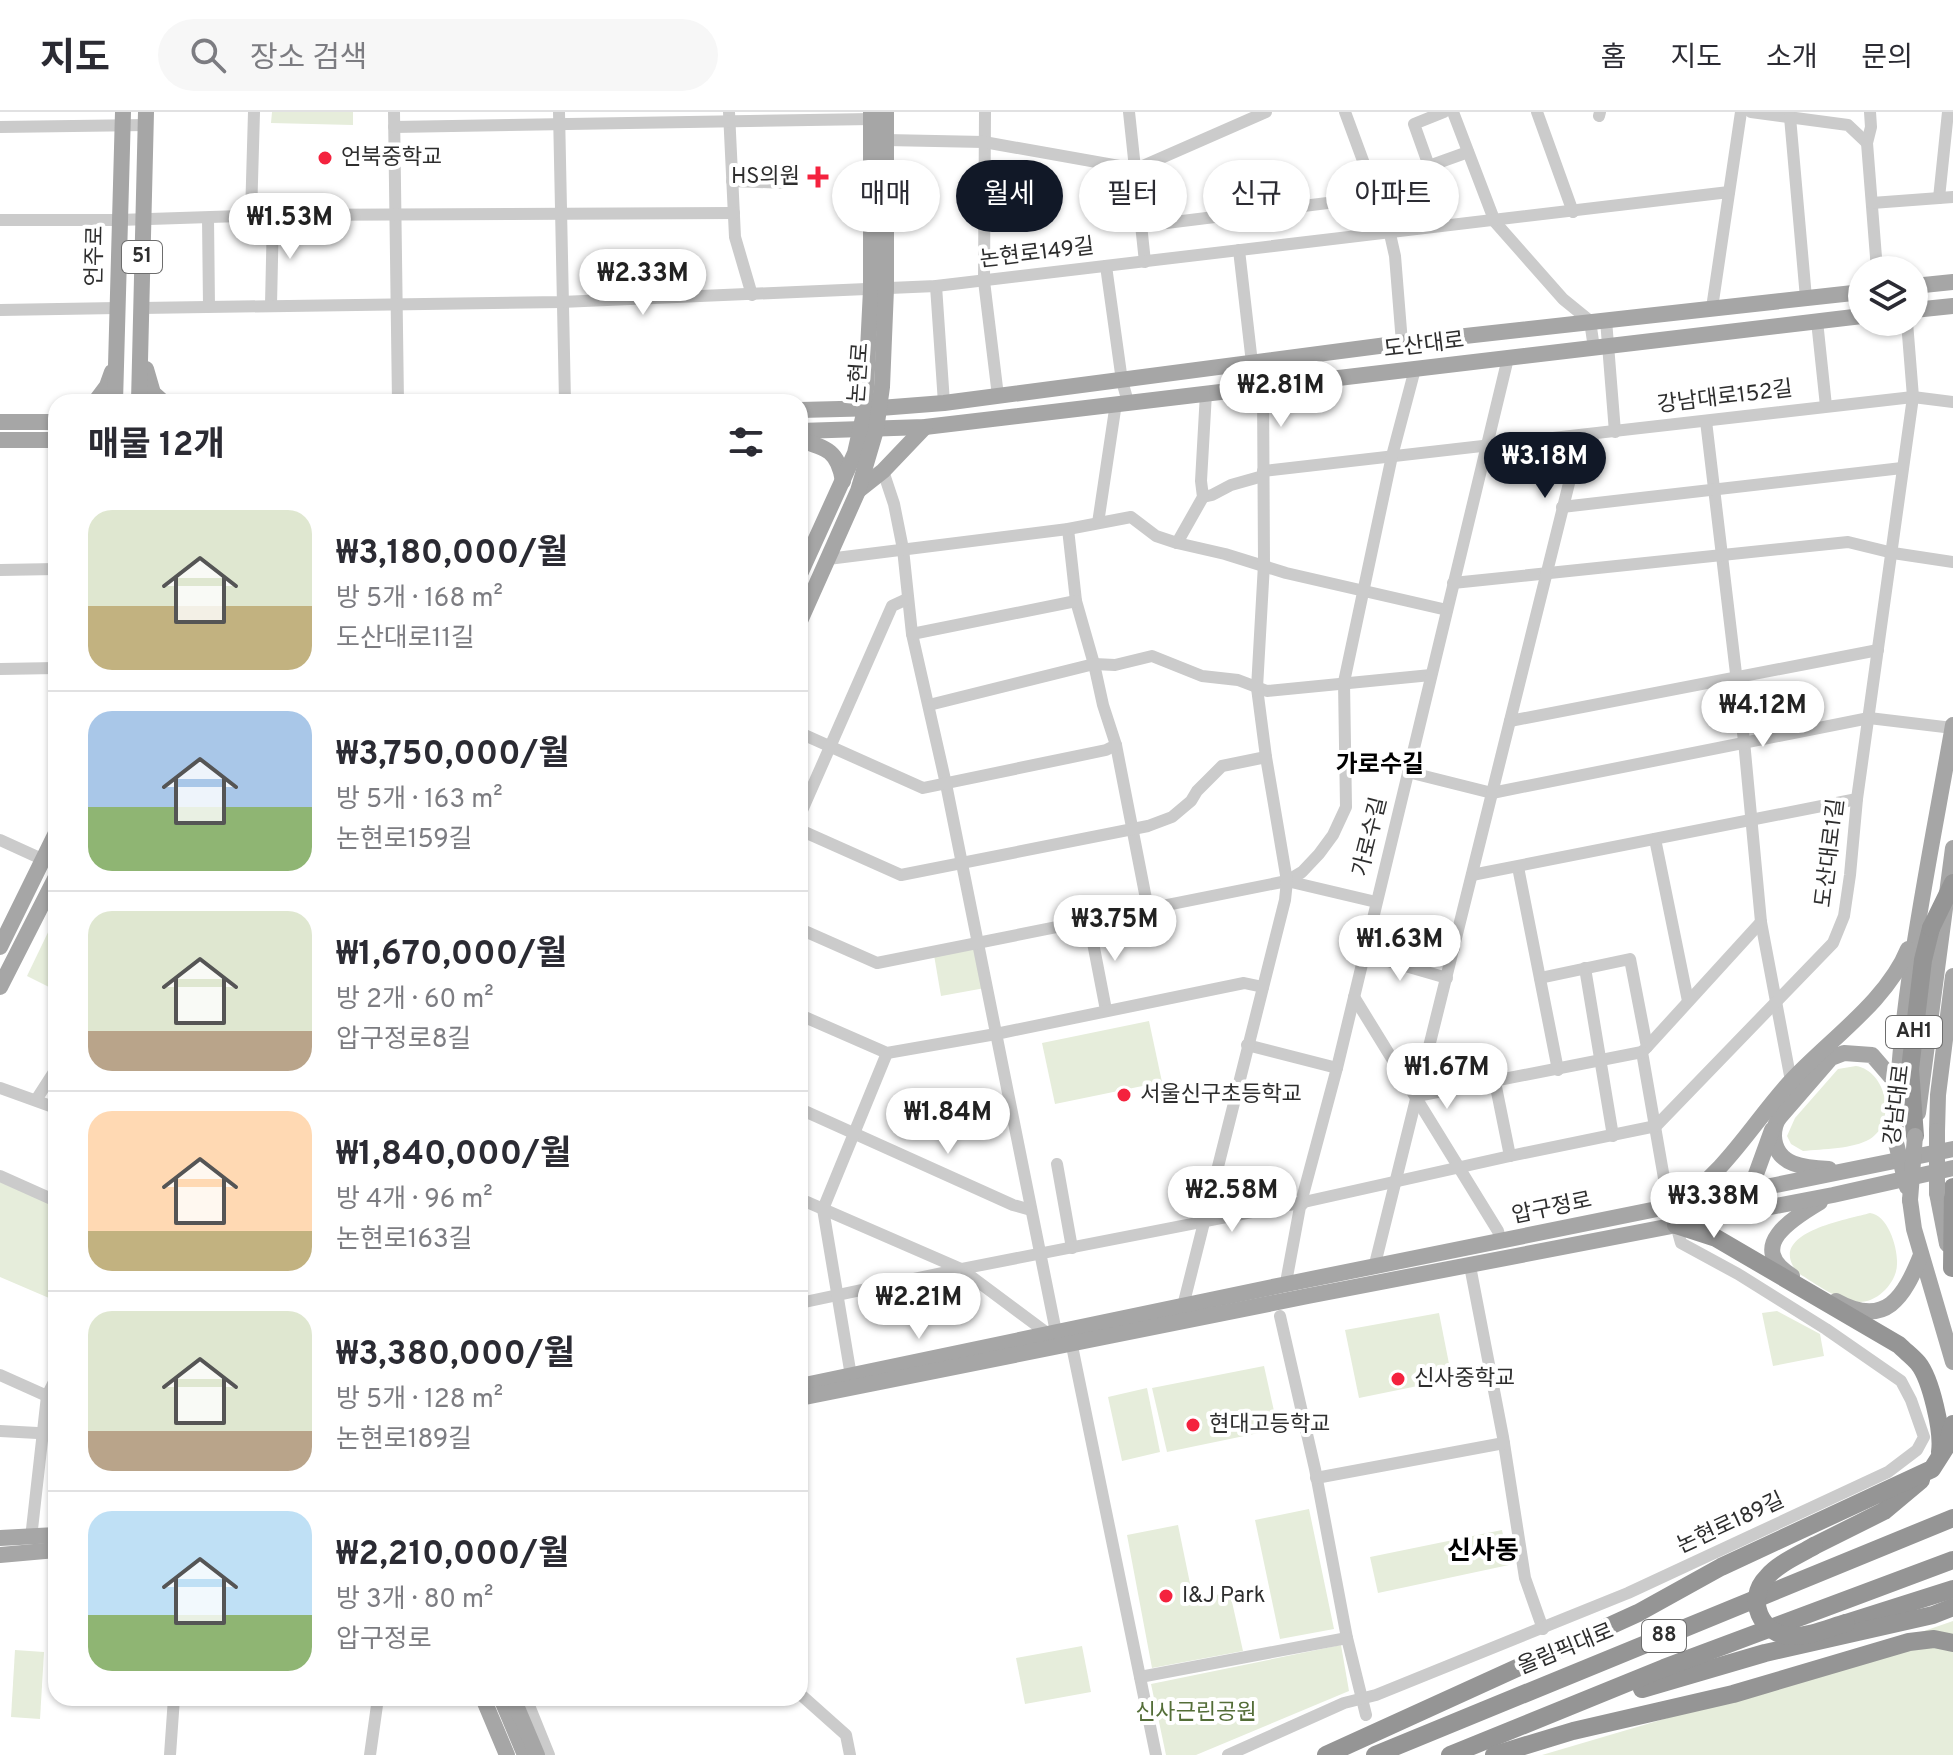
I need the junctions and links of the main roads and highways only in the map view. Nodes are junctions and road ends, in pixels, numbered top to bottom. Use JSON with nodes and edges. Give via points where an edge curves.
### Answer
{"nodes":[{"id":1,"x":876,"y":114,"type":"edge"},
{"id":2,"x":122,"y":119,"type":"edge"},
{"id":3,"x":146,"y":119,"type":"edge"},
{"id":4,"x":1953,"y":282,"type":"edge"},
{"id":5,"x":1928,"y":285,"type":"edge"},
{"id":6,"x":878,"y":290,"type":"junction"},
{"id":7,"x":1848,"y":294,"type":"edge"},
{"id":8,"x":1952,"y":307,"type":"edge"},
{"id":9,"x":1928,"y":309,"type":"edge"},
{"id":10,"x":1848,"y":318,"type":"edge"},
{"id":11,"x":140,"y":348,"type":"junction"},
{"id":12,"x":117,"y":356,"type":"junction"},
{"id":13,"x":101,"y":394,"type":"edge"},
{"id":14,"x":115,"y":394,"type":"edge"},
{"id":15,"x":139,"y":394,"type":"edge"},
{"id":16,"x":156,"y":394,"type":"edge"},
{"id":17,"x":873,"y":409,"type":"junction"},
{"id":18,"x":808,"y":410,"type":"edge"},
{"id":19,"x":48,"y":420,"type":"edge"},
{"id":20,"x":0,"y":422,"type":"edge"},
{"id":21,"x":925,"y":427,"type":"junction"},
{"id":22,"x":868,"y":430,"type":"junction"},
{"id":23,"x":808,"y":431,"type":"edge"},
{"id":24,"x":0,"y":440,"type":"edge"},
{"id":25,"x":48,"y":441,"type":"edge"},
{"id":26,"x":808,"y":442,"type":"edge"},
{"id":27,"x":843,"y":481,"type":"junction"},
{"id":28,"x":858,"y":491,"type":"junction"},
{"id":29,"x":808,"y":553,"type":"edge"},
{"id":30,"x":808,"y":603,"type":"edge"},
{"id":31,"x":1953,"y":727,"type":"edge"},
{"id":32,"x":1953,"y":848,"type":"edge"},
{"id":33,"x":48,"y":851,"type":"edge"},
{"id":34,"x":1953,"y":883,"type":"edge"},
{"id":35,"x":48,"y":893,"type":"edge"},
{"id":36,"x":1923,"y":930,"type":"junction"},
{"id":37,"x":0,"y":947,"type":"edge"},
{"id":38,"x":1953,"y":976,"type":"edge"},
{"id":39,"x":0,"y":987,"type":"edge"},
{"id":40,"x":1897,"y":1084,"type":"junction"},
{"id":41,"x":1775,"y":1123,"type":"junction"},
{"id":42,"x":1915,"y":1136,"type":"junction"},
{"id":43,"x":1953,"y":1149,"type":"edge"},
{"id":44,"x":1953,"y":1168,"type":"edge"},
{"id":45,"x":1855,"y":1169,"type":"junction"},
{"id":46,"x":1953,"y":1189,"type":"edge"},
{"id":47,"x":1750,"y":1191,"type":"junction"},
{"id":48,"x":1833,"y":1195,"type":"junction"},
{"id":49,"x":1910,"y":1200,"type":"junction"},
{"id":50,"x":1743,"y":1211,"type":"junction"},
{"id":51,"x":1673,"y":1216,"type":"junction"},
{"id":52,"x":1921,"y":1255,"type":"junction"},
{"id":53,"x":1468,"y":1258,"type":"junction"},
{"id":54,"x":1952,"y":1271,"type":"edge"},
{"id":55,"x":1282,"y":1295,"type":"junction"},
{"id":56,"x":1953,"y":1362,"type":"edge"},
{"id":57,"x":808,"y":1384,"type":"edge"},
{"id":58,"x":808,"y":1396,"type":"edge"},
{"id":59,"x":1953,"y":1424,"type":"edge"},
{"id":60,"x":1935,"y":1466,"type":"junction"},
{"id":61,"x":1953,"y":1518,"type":"edge"},
{"id":62,"x":48,"y":1536,"type":"edge"},
{"id":63,"x":0,"y":1538,"type":"edge"},
{"id":64,"x":48,"y":1551,"type":"edge"},
{"id":65,"x":0,"y":1555,"type":"edge"},
{"id":66,"x":1953,"y":1560,"type":"edge"},
{"id":67,"x":1953,"y":1589,"type":"edge"},
{"id":68,"x":1953,"y":1607,"type":"edge"},
{"id":69,"x":1953,"y":1643,"type":"edge"},
{"id":70,"x":1604,"y":1694,"type":"junction"},
{"id":71,"x":486,"y":1706,"type":"edge"},
{"id":72,"x":493,"y":1706,"type":"edge"},
{"id":73,"x":504,"y":1706,"type":"edge"},
{"id":74,"x":516,"y":1706,"type":"edge"},
{"id":75,"x":504,"y":1755,"type":"edge"},
{"id":76,"x":513,"y":1755,"type":"edge"},
{"id":77,"x":525,"y":1755,"type":"edge"},
{"id":78,"x":537,"y":1755,"type":"edge"},
{"id":79,"x":1326,"y":1755,"type":"edge"},
{"id":80,"x":1375,"y":1755,"type":"edge"},
{"id":81,"x":1450,"y":1755,"type":"edge"},
{"id":82,"x":1494,"y":1755,"type":"edge"}],
"edges":[{"from":1,"to":6,"type":"main road","name":"논현로"},
{"from":1,"to":6,"type":"main road","name":"논현로","via":[[886,140]]},
{"from":2,"to":12,"type":"main road","name":"언주로","number":"51"},
{"from":3,"to":11,"type":"main road","name":"언주로","number":"51"},
{"from":4,"to":5,"type":"main road"},
{"from":6,"to":17,"type":"main road","name":"논현로"},
{"from":7,"to":17,"type":"main road","name":"도산대로"},
{"from":8,"to":9,"type":"main road"},
{"from":10,"to":21,"type":"main road","name":"도산대로"},
{"from":11,"to":15,"type":"main road","name":"언주로","number":"51"},
{"from":11,"to":16,"type":"main road"},
{"from":12,"to":13,"type":"main road"},
{"from":12,"to":14,"type":"main road","name":"언주로","number":"51"},
{"from":17,"to":18,"type":"main road","name":"도산대로"},
{"from":17,"to":22,"type":"main road","name":"논현로"},
{"from":19,"to":20,"type":"main road"},
{"from":21,"to":22,"type":"main road","name":"도산대로"},
{"from":21,"to":28,"type":"main road"},
{"from":22,"to":23,"type":"main road","name":"도산대로"},
{"from":22,"to":27,"type":"main road","name":"논현로"},
{"from":22,"to":28,"type":"main road","name":"논현로"},
{"from":24,"to":25,"type":"main road"},
{"from":26,"to":27,"type":"main road","via":[[837,457]]},
{"from":27,"to":29,"type":"main road","name":"논현로"},
{"from":28,"to":30,"type":"main road","name":"논현로"},
{"from":31,"to":36,"type":"main road"},
{"from":32,"to":42,"type":"main road","name":"강남대로"},
{"from":33,"to":37,"type":"main road"},
{"from":34,"to":36,"type":"highway","number":"AH1","bridge":true},
{"from":35,"to":39,"type":"main road"},
{"from":36,"to":40,"type":"main road"},
{"from":36,"to":42,"type":"highway","number":"AH1","via":[[1910,1069]]},
{"from":36,"to":51,"type":"main road","via":[[1892,981],[1791,1081]]},
{"from":38,"to":54,"type":"main road","name":"강남대로","bridge":true,"via":[[1937,1131],[1937,1193]]},
{"from":40,"to":41,"type":"main road","via":[[1872,1055],[1837,1054]]},
{"from":40,"to":49,"type":"main road","bridge":true,"via":[[1895,1139]]},
{"from":41,"to":45,"type":"main road","via":[[1776,1145],[1786,1160],[1811,1168]]},
{"from":41,"to":47,"type":"main road"},
{"from":42,"to":49,"type":"main road","name":"강남대로","bridge":true},
{"from":43,"to":45,"type":"main road","name":"압구정로"},
{"from":44,"to":48,"type":"main road","name":"압구정로"},
{"from":45,"to":47,"type":"main road","name":"압구정로"},
{"from":46,"to":54,"type":"highway"},
{"from":47,"to":50,"type":"main road"},
{"from":47,"to":51,"type":"main road","name":"압구정로"},
{"from":48,"to":50,"type":"main road","name":"압구정로"},
{"from":48,"to":52,"type":"main road","via":[[1793,1217],[1775,1237],[1780,1269],[1847,1307],[1873,1312],[1902,1296]]},
{"from":49,"to":52,"type":"main road","name":"강남대로"},
{"from":50,"to":51,"type":"main road","name":"압구정로"},
{"from":51,"to":53,"type":"main road","name":"압구정로"},
{"from":51,"to":53,"type":"main road","name":"압구정로","via":[[1501,1242]]},
{"from":51,"to":60,"type":"highway","via":[[1907,1352],[1927,1379],[1940,1437]]},
{"from":52,"to":56,"type":"main road","name":"강남대로"},
{"from":53,"to":55,"type":"main road","name":"압구정로"},
{"from":53,"to":55,"type":"main road","name":"압구정로","via":[[1374,1268]]},
{"from":55,"to":57,"type":"main road","name":"압구정로","via":[[1183,1306]]},
{"from":55,"to":58,"type":"main road","name":"압구정로","via":[[1072,1346]]},
{"from":59,"to":60,"type":"highway"},
{"from":60,"to":67,"type":"highway","bridge":true,"via":[[1884,1511],[1775,1569],[1757,1595],[1759,1616],[1771,1630],[1789,1637]]},
{"from":60,"to":79,"type":"highway","via":[[1734,1560],[1654,1604]]},
{"from":61,"to":80,"type":"highway","name":"올림픽대로","number":"88"},
{"from":62,"to":63,"type":"main road"},
{"from":64,"to":65,"type":"main road"},
{"from":66,"to":70,"type":"highway","number":"88"},
{"from":68,"to":70,"type":"highway","via":[[1752,1656],[1632,1692]]},
{"from":69,"to":82,"type":"highway","via":[[1922,1639]]},
{"from":70,"to":81,"type":"highway","number":"88"},
{"from":71,"to":75,"type":"main road"},
{"from":72,"to":76,"type":"main road"},
{"from":73,"to":77,"type":"main road"},
{"from":74,"to":78,"type":"main road"}]}
